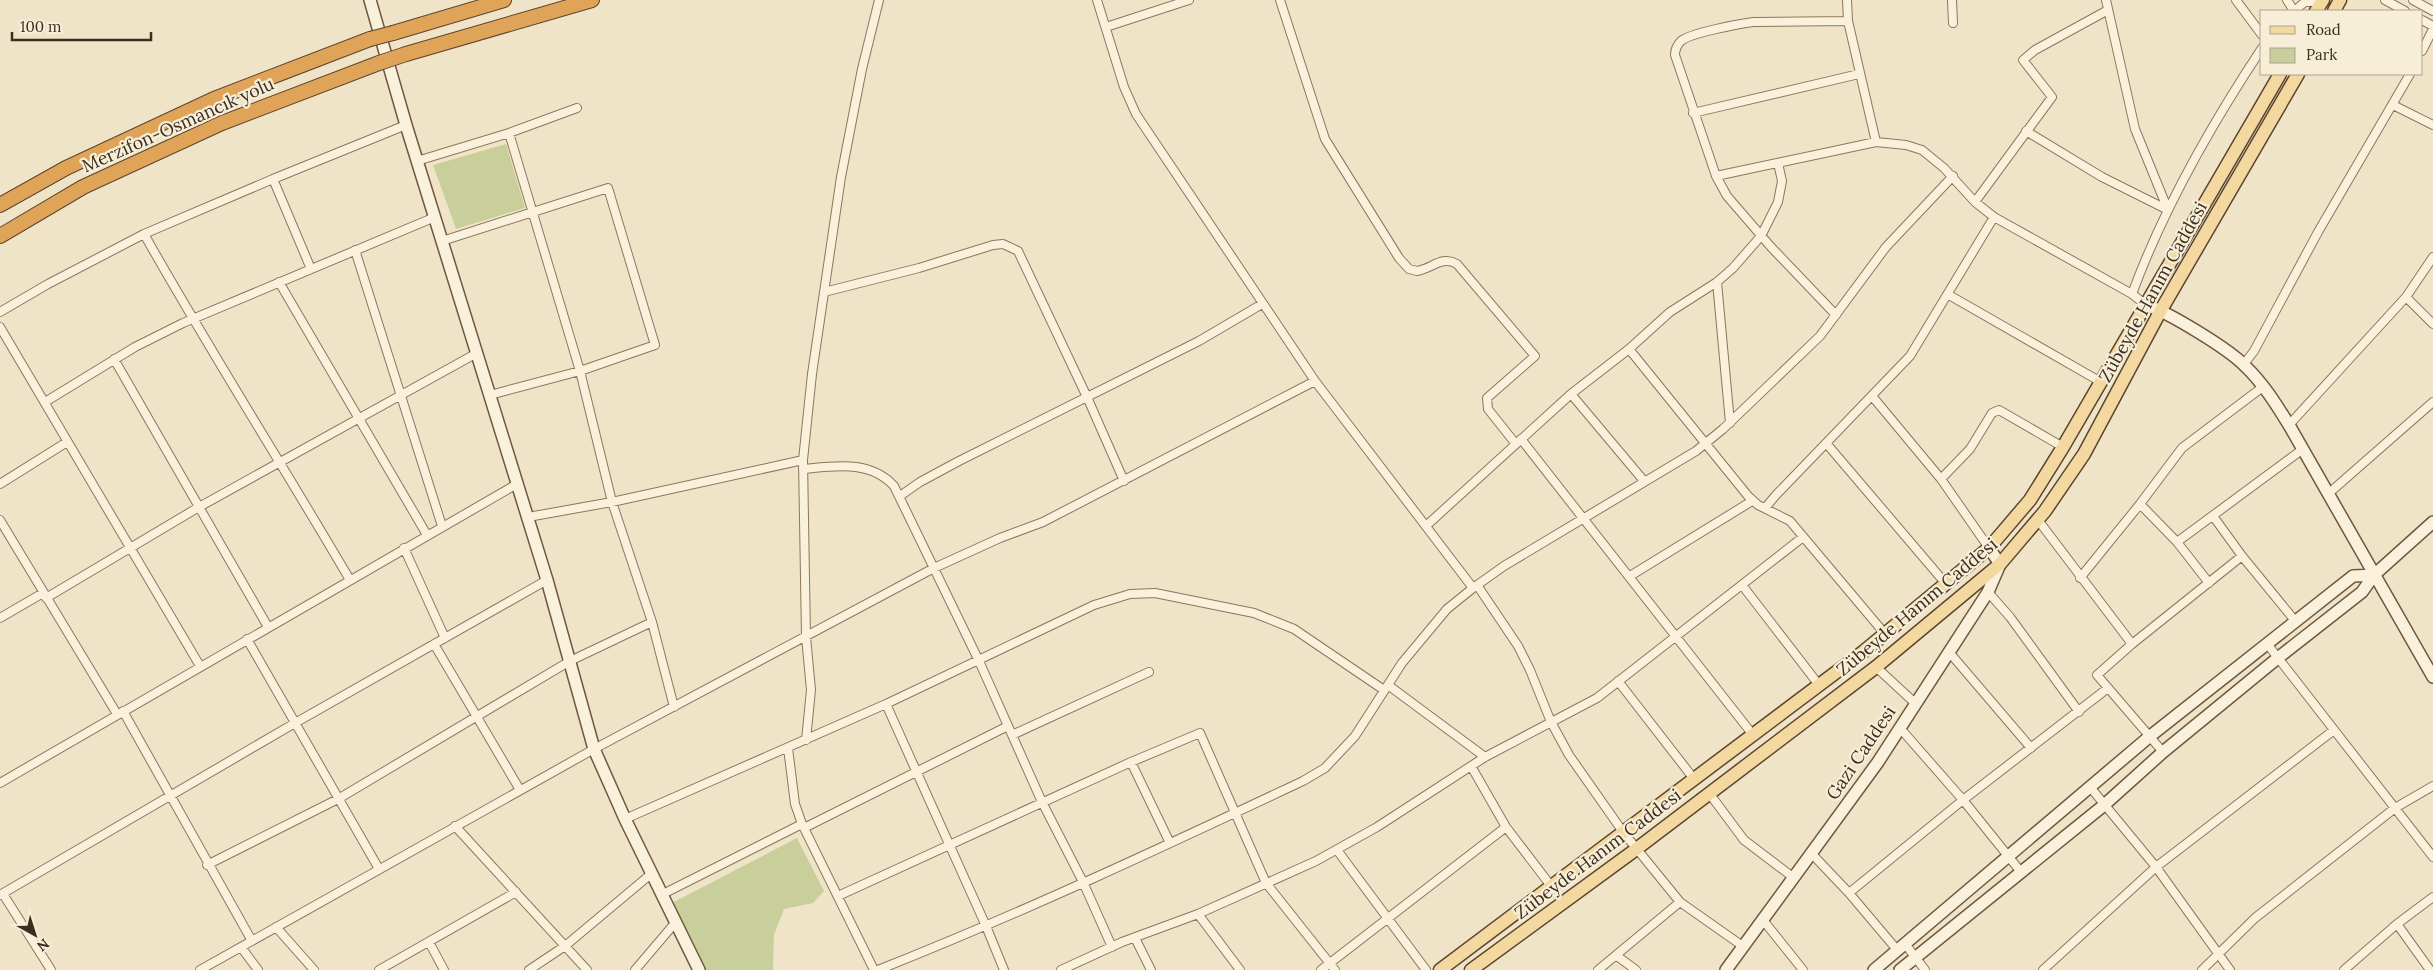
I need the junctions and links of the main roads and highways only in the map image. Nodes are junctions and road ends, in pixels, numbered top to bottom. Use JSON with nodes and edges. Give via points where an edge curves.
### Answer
{"nodes":[{"id":1,"x":504,"y":0,"type":"edge"},
{"id":2,"x":592,"y":0,"type":"edge"},
{"id":3,"x":2279,"y":75,"type":"edge"},
{"id":4,"x":2297,"y":75,"type":"edge"},
{"id":5,"x":0,"y":205,"type":"edge"},
{"id":6,"x":0,"y":236,"type":"edge"},
{"id":7,"x":1440,"y":970,"type":"edge"},
{"id":8,"x":1472,"y":970,"type":"edge"}],
"edges":[{"from":1,"to":5,"type":"highway","name":"Merzifon-Osmancık yolu","bridge":true,"via":[[370,39],[214,99],[66,168]]},
{"from":2,"to":6,"type":"highway","name":"Merzifon-Osmancık yolu","bridge":true,"via":[[406,54],[222,122],[83,187]]},
{"from":3,"to":7,"type":"main road","via":[[2063,447],[2030,500],[1989,548],[1819,685]]},
{"from":4,"to":8,"type":"main road","name":"Zübeyde Hanım Caddesi","via":[[2161,310],[2084,454],[2038,520],[2000,564],[1876,667]]}]}
